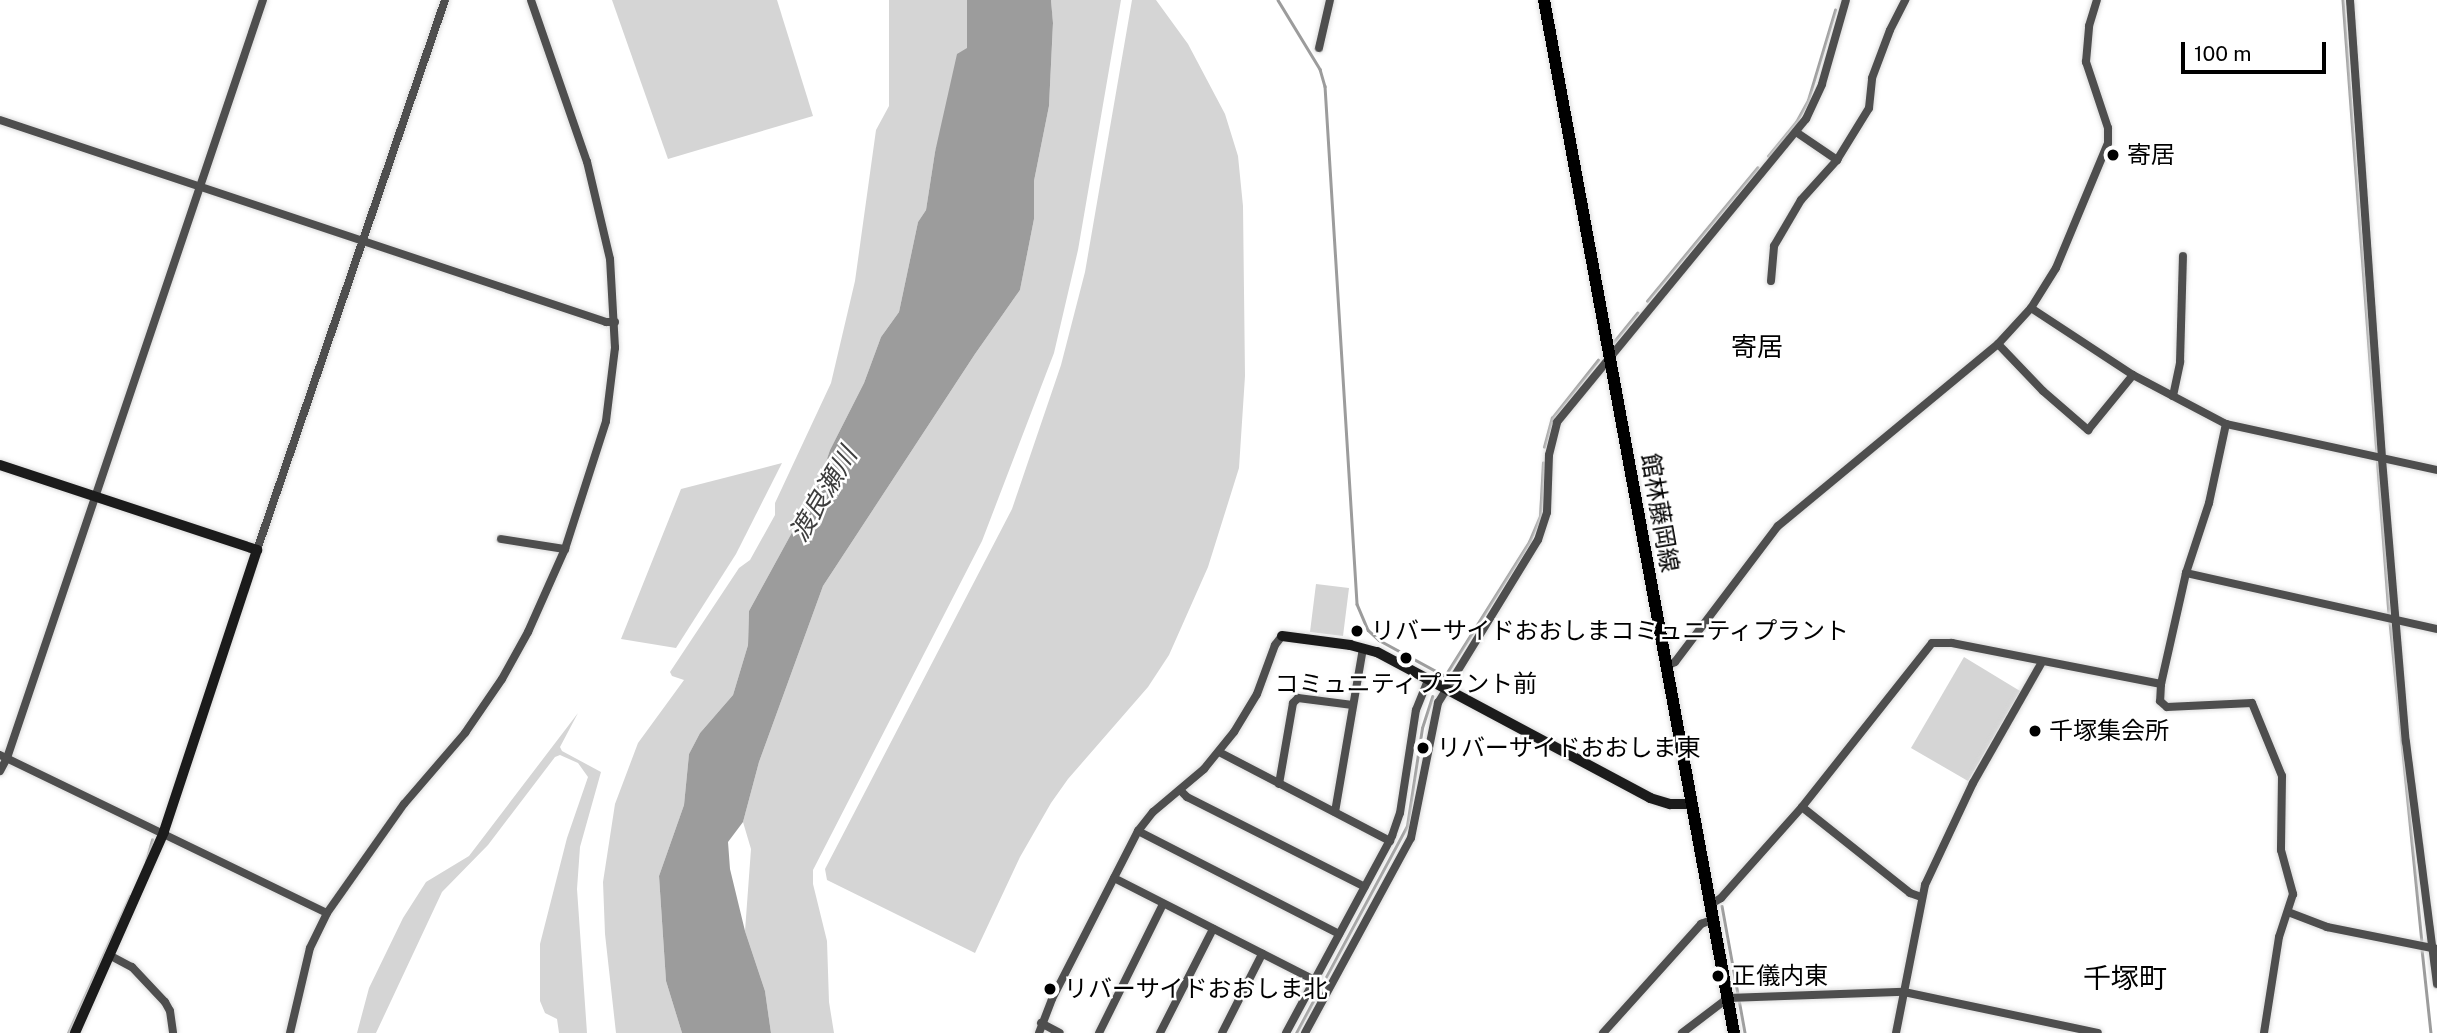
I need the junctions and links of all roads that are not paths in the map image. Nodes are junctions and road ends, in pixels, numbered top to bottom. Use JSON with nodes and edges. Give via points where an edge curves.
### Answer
{"nodes":[{"id":1,"x":262,"y":0,"type":"edge"},
{"id":2,"x":445,"y":0,"type":"edge"},
{"id":3,"x":531,"y":0,"type":"edge"},
{"id":4,"x":1330,"y":0,"type":"edge"},
{"id":5,"x":1544,"y":0,"type":"edge"},
{"id":6,"x":1846,"y":0,"type":"edge"},
{"id":7,"x":1905,"y":0,"type":"edge"},
{"id":8,"x":2097,"y":0,"type":"edge"},
{"id":9,"x":2350,"y":0,"type":"edge"},
{"id":10,"x":1319,"y":48,"type":"dead end"},
{"id":11,"x":0,"y":120,"type":"edge"},
{"id":12,"x":1796,"y":132,"type":"junction"},
{"id":13,"x":1837,"y":160,"type":"junction"},
{"id":14,"x":201,"y":187,"type":"junction"},
{"id":15,"x":362,"y":240,"type":"junction"},
{"id":16,"x":2183,"y":256,"type":"dead end"},
{"id":17,"x":1771,"y":281,"type":"dead end"},
{"id":18,"x":2031,"y":308,"type":"junction"},
{"id":19,"x":615,"y":321,"type":"junction"},
{"id":20,"x":1998,"y":344,"type":"junction"},
{"id":21,"x":1610,"y":360,"type":"junction"},
{"id":22,"x":2133,"y":375,"type":"junction"},
{"id":23,"x":2173,"y":396,"type":"junction"},
{"id":24,"x":2227,"y":424,"type":"junction"},
{"id":25,"x":2382,"y":458,"type":"junction"},
{"id":26,"x":0,"y":465,"type":"edge"},
{"id":27,"x":2437,"y":470,"type":"edge"},
{"id":28,"x":96,"y":498,"type":"junction"},
{"id":29,"x":501,"y":539,"type":"dead end"},
{"id":30,"x":565,"y":549,"type":"junction"},
{"id":31,"x":257,"y":550,"type":"junction"},
{"id":32,"x":2186,"y":573,"type":"junction"},
{"id":33,"x":2397,"y":621,"type":"junction"},
{"id":34,"x":2437,"y":629,"type":"edge"},
{"id":35,"x":1282,"y":636,"type":"joint"},
{"id":36,"x":1363,"y":648,"type":"junction"},
{"id":37,"x":2042,"y":662,"type":"junction"},
{"id":38,"x":1667,"y":666,"type":"junction"},
{"id":39,"x":1429,"y":678,"type":"junction"},
{"id":40,"x":2161,"y":684,"type":"junction"},
{"id":41,"x":1447,"y":688,"type":"junction"},
{"id":42,"x":1353,"y":705,"type":"junction"},
{"id":43,"x":1219,"y":752,"type":"junction"},
{"id":44,"x":4,"y":756,"type":"edge"},
{"id":45,"x":0,"y":771,"type":"edge"},
{"id":46,"x":1279,"y":784,"type":"junction"},
{"id":47,"x":1181,"y":790,"type":"junction"},
{"id":48,"x":1691,"y":804,"type":"junction"},
{"id":49,"x":1802,"y":807,"type":"junction"},
{"id":50,"x":1335,"y":812,"type":"junction"},
{"id":51,"x":1138,"y":831,"type":"junction"},
{"id":52,"x":164,"y":832,"type":"junction"},
{"id":53,"x":1390,"y":841,"type":"junction"},
{"id":54,"x":1114,"y":878,"type":"junction"},
{"id":55,"x":1365,"y":887,"type":"junction"},
{"id":56,"x":1921,"y":897,"type":"junction"},
{"id":57,"x":1163,"y":904,"type":"junction"},
{"id":58,"x":1711,"y":904,"type":"junction"},
{"id":59,"x":2288,"y":912,"type":"junction"},
{"id":60,"x":327,"y":914,"type":"junction"},
{"id":61,"x":1714,"y":919,"type":"junction"},
{"id":62,"x":1213,"y":929,"type":"junction"},
{"id":63,"x":1339,"y":934,"type":"junction"},
{"id":64,"x":2435,"y":949,"type":"edge"},
{"id":65,"x":1262,"y":954,"type":"junction"},
{"id":66,"x":109,"y":955,"type":"junction"},
{"id":67,"x":1314,"y":980,"type":"junction"},
{"id":68,"x":2437,"y":984,"type":"edge"},
{"id":69,"x":1904,"y":992,"type":"junction"},
{"id":70,"x":1728,"y":998,"type":"junction"},
{"id":71,"x":1041,"y":1023,"type":"junction"},
{"id":72,"x":75,"y":1033,"type":"edge"},
{"id":73,"x":173,"y":1033,"type":"edge"},
{"id":74,"x":290,"y":1033,"type":"edge"},
{"id":75,"x":1038,"y":1033,"type":"edge"},
{"id":76,"x":1060,"y":1033,"type":"edge"},
{"id":77,"x":1099,"y":1033,"type":"edge"},
{"id":78,"x":1160,"y":1033,"type":"edge"},
{"id":79,"x":1222,"y":1033,"type":"edge"},
{"id":80,"x":1286,"y":1033,"type":"edge"},
{"id":81,"x":1305,"y":1033,"type":"edge"},
{"id":82,"x":1603,"y":1033,"type":"edge"},
{"id":83,"x":1682,"y":1033,"type":"edge"},
{"id":84,"x":1734,"y":1033,"type":"edge"},
{"id":85,"x":1896,"y":1033,"type":"edge"},
{"id":86,"x":2098,"y":1033,"type":"edge"},
{"id":87,"x":2264,"y":1033,"type":"edge"}],
"edges":[{"from":1,"to":14,"type":"street"},
{"from":2,"to":15,"type":"street"},
{"from":3,"to":19,"type":"street","via":[[593,183],[610,259]]},
{"from":4,"to":10,"type":"street"},
{"from":5,"to":21,"type":"main road","name":"館林藤岡線"},
{"from":6,"to":12,"type":"street","via":[[1813,106]]},
{"from":7,"to":13,"type":"street","via":[[1872,78],[1869,108]]},
{"from":8,"to":18,"type":"street","via":[[2086,62],[2108,128],[2108,144],[2056,268]]},
{"from":9,"to":25,"type":"street"},
{"from":11,"to":14,"type":"street"},
{"from":12,"to":13,"type":"street"},
{"from":12,"to":21,"type":"street"},
{"from":13,"to":17,"type":"street","via":[[1801,200],[1774,246]]},
{"from":14,"to":15,"type":"street"},
{"from":14,"to":28,"type":"street"},
{"from":15,"to":19,"type":"street","via":[[606,322]]},
{"from":15,"to":31,"type":"street"},
{"from":16,"to":23,"type":"street","via":[[2180,362]]},
{"from":18,"to":20,"type":"street"},
{"from":18,"to":22,"type":"street"},
{"from":19,"to":30,"type":"street","via":[[606,421]]},
{"from":20,"to":22,"type":"street","via":[[2088,430]]},
{"from":20,"to":38,"type":"street","via":[[1778,526],[1675,662]]},
{"from":21,"to":38,"type":"main road","name":"館林藤岡線"},
{"from":21,"to":41,"type":"street","via":[[1557,422],[1549,455],[1547,512],[1538,540]]},
{"from":22,"to":23,"type":"street"},
{"from":23,"to":24,"type":"street"},
{"from":24,"to":25,"type":"street"},
{"from":24,"to":32,"type":"street","via":[[2209,503]]},
{"from":25,"to":27,"type":"street"},
{"from":25,"to":33,"type":"street"},
{"from":26,"to":28,"type":"street"},
{"from":28,"to":31,"type":"street"},
{"from":28,"to":44,"type":"street"},
{"from":29,"to":30,"type":"street"},
{"from":30,"to":60,"type":"street","via":[[502,679],[465,733],[371,849]]},
{"from":31,"to":52,"type":"street"},
{"from":32,"to":33,"type":"street"},
{"from":32,"to":40,"type":"street"},
{"from":33,"to":34,"type":"street"},
{"from":33,"to":64,"type":"street","via":[[2406,742]]},
{"from":35,"to":36,"type":"street"},
{"from":35,"to":43,"type":"street","via":[[1254,701]]},
{"from":36,"to":39,"type":"street"},
{"from":36,"to":42,"type":"street"},
{"from":37,"to":40,"type":"street"},
{"from":37,"to":49,"type":"street","via":[[1932,643]]},
{"from":37,"to":56,"type":"street","via":[[1973,783]]},
{"from":38,"to":48,"type":"main road","name":"館林藤岡線"},
{"from":39,"to":41,"type":"street"},
{"from":39,"to":53,"type":"street","via":[[1416,709],[1400,813]]},
{"from":40,"to":59,"type":"street","via":[[2160,701],[2167,708],[2252,703],[2284,785],[2280,840],[2293,894]]},
{"from":41,"to":48,"type":"street","via":[[1650,798]]},
{"from":41,"to":81,"type":"street","via":[[1434,713],[1411,838]]},
{"from":42,"to":46,"type":"street","via":[[1298,698],[1293,703]]},
{"from":42,"to":50,"type":"street"},
{"from":43,"to":46,"type":"street"},
{"from":43,"to":47,"type":"street"},
{"from":44,"to":45,"type":"street"},
{"from":44,"to":52,"type":"street"},
{"from":46,"to":50,"type":"street"},
{"from":47,"to":51,"type":"street"},
{"from":47,"to":55,"type":"street"},
{"from":48,"to":58,"type":"main road","name":"館林藤岡線"},
{"from":49,"to":56,"type":"street","via":[[1910,894]]},
{"from":49,"to":58,"type":"street"},
{"from":50,"to":53,"type":"street"},
{"from":51,"to":54,"type":"street"},
{"from":51,"to":63,"type":"street"},
{"from":52,"to":60,"type":"street"},
{"from":52,"to":66,"type":"street"},
{"from":53,"to":55,"type":"street"},
{"from":54,"to":57,"type":"street"},
{"from":54,"to":71,"type":"street"},
{"from":55,"to":63,"type":"street"},
{"from":56,"to":69,"type":"street"},
{"from":57,"to":62,"type":"street"},
{"from":57,"to":77,"type":"street"},
{"from":58,"to":61,"type":"main road","name":"館林藤岡線"},
{"from":59,"to":64,"type":"street","via":[[2327,927]]},
{"from":59,"to":87,"type":"street","via":[[2279,937]]},
{"from":60,"to":74,"type":"street","via":[[310,948]]},
{"from":61,"to":70,"type":"main road","name":"館林藤岡線"},
{"from":61,"to":82,"type":"street","via":[[1700,924]]},
{"from":62,"to":65,"type":"street"},
{"from":62,"to":78,"type":"street"},
{"from":63,"to":67,"type":"street"},
{"from":64,"to":68,"type":"street"},
{"from":65,"to":67,"type":"street"},
{"from":65,"to":79,"type":"street"},
{"from":66,"to":72,"type":"street"},
{"from":66,"to":73,"type":"street","via":[[132,967],[165,1002]]},
{"from":67,"to":80,"type":"street"},
{"from":69,"to":70,"type":"street"},
{"from":69,"to":85,"type":"street"},
{"from":69,"to":86,"type":"street"},
{"from":70,"to":83,"type":"street"},
{"from":70,"to":84,"type":"main road","name":"館林藤岡線"},
{"from":71,"to":75,"type":"street"},
{"from":71,"to":76,"type":"street"}]}
